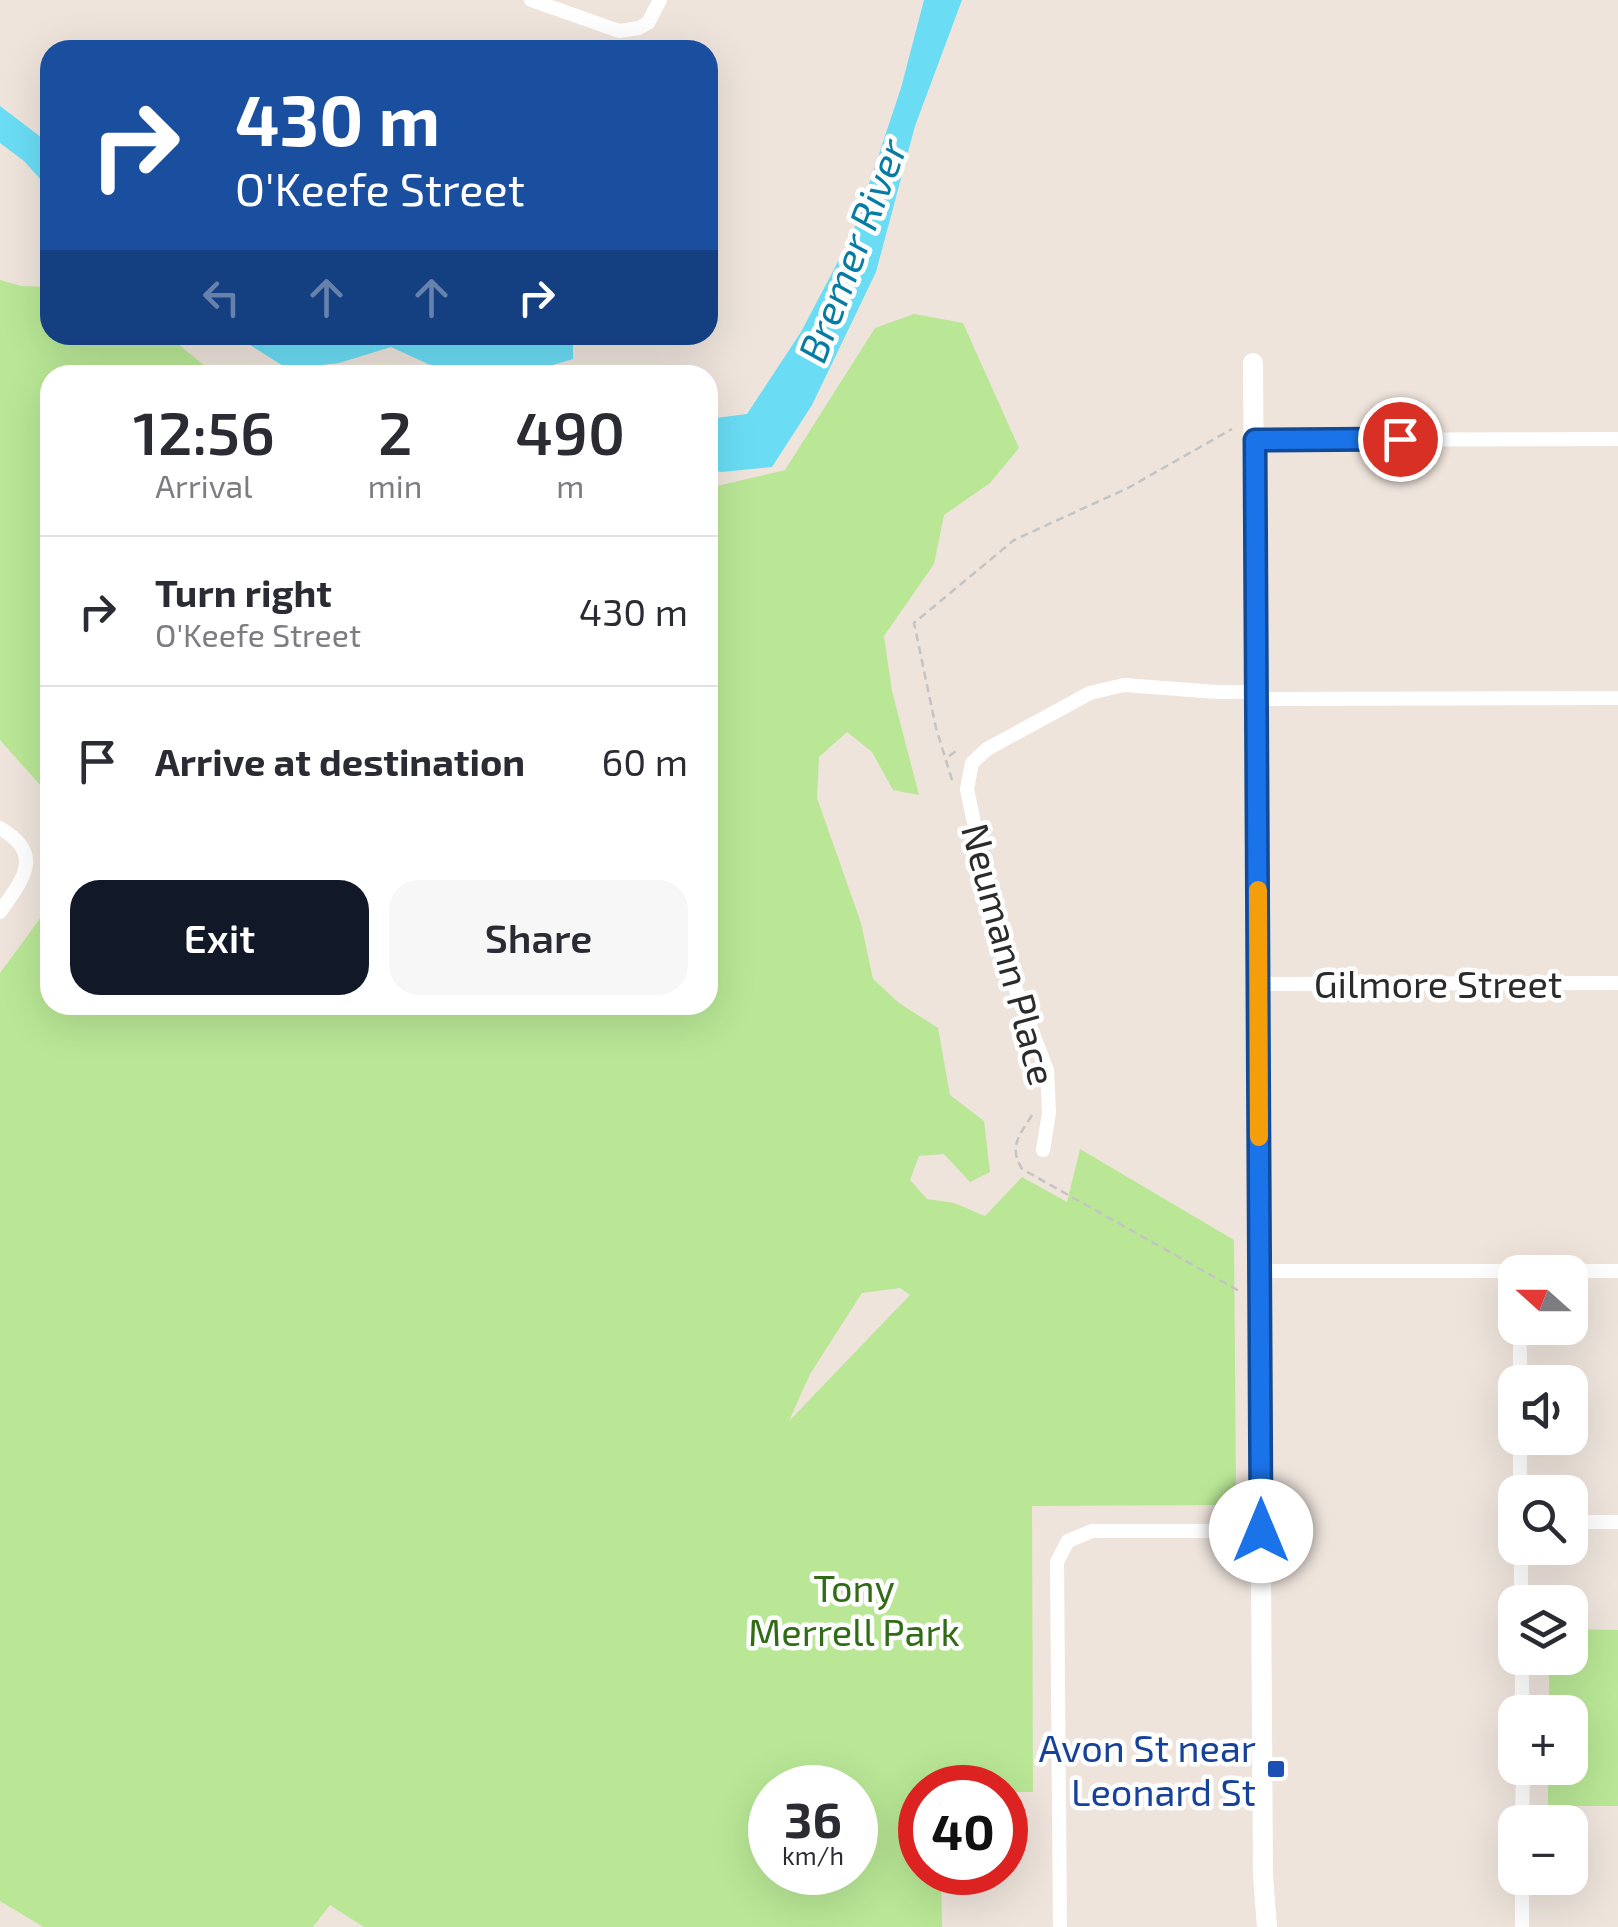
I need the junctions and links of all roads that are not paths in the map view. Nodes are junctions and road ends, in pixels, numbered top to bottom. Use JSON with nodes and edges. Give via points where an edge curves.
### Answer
{"nodes":[{"id":1,"x":531,"y":0,"type":"edge"},
{"id":2,"x":660,"y":0,"type":"edge"},
{"id":3,"x":1253,"y":363,"type":"dead end"},
{"id":4,"x":1618,"y":439,"type":"edge"},
{"id":5,"x":1255,"y":440,"type":"junction"},
{"id":6,"x":1256,"y":696,"type":"junction"},
{"id":7,"x":1618,"y":698,"type":"edge"},
{"id":8,"x":0,"y":828,"type":"edge"},
{"id":9,"x":0,"y":912,"type":"edge"},
{"id":10,"x":1618,"y":982,"type":"edge"},
{"id":11,"x":1258,"y":984,"type":"junction"},
{"id":12,"x":1043,"y":1150,"type":"dead end"},
{"id":13,"x":1260,"y":1271,"type":"junction"},
{"id":14,"x":1588,"y":1271,"type":"edge"},
{"id":15,"x":1618,"y":1271,"type":"edge"},
{"id":16,"x":1498,"y":1272,"type":"edge"},
{"id":17,"x":1588,"y":1522,"type":"edge"},
{"id":18,"x":1618,"y":1522,"type":"edge"},
{"id":19,"x":1261,"y":1531,"type":"junction"},
{"id":20,"x":1264,"y":1876,"type":"junction"},
{"id":21,"x":1522,"y":1895,"type":"edge"},
{"id":22,"x":1060,"y":1927,"type":"edge"},
{"id":23,"x":1256,"y":1927,"type":"edge"},
{"id":24,"x":1268,"y":1927,"type":"edge"},
{"id":25,"x":1522,"y":1927,"type":"edge"}],
"edges":[{"from":1,"to":2,"type":"street","via":[[615,30],[652,19]]},
{"from":3,"to":5,"type":"street"},
{"from":4,"to":5,"type":"street"},
{"from":5,"to":6,"type":"street"},
{"from":6,"to":7,"type":"street"},
{"from":6,"to":11,"type":"street"},
{"from":6,"to":12,"type":"street","name":"Neumann Place","via":[[1124,684],[1090,694],[972,763],[967,788],[994,921],[1047,1070]]},
{"from":8,"to":9,"type":"street","via":[[23,846],[26,868]]},
{"from":10,"to":11,"type":"street","name":"Gilmore Street"},
{"from":11,"to":13,"type":"street"},
{"from":13,"to":16,"type":"street"},
{"from":13,"to":19,"type":"street"},
{"from":14,"to":15,"type":"street"},
{"from":17,"to":18,"type":"street"},
{"from":19,"to":20,"type":"street"},
{"from":19,"to":22,"type":"street","via":[[1092,1531],[1068,1540],[1058,1562]]},
{"from":20,"to":23,"type":"street"},
{"from":20,"to":24,"type":"street"},
{"from":21,"to":25,"type":"street"}]}
